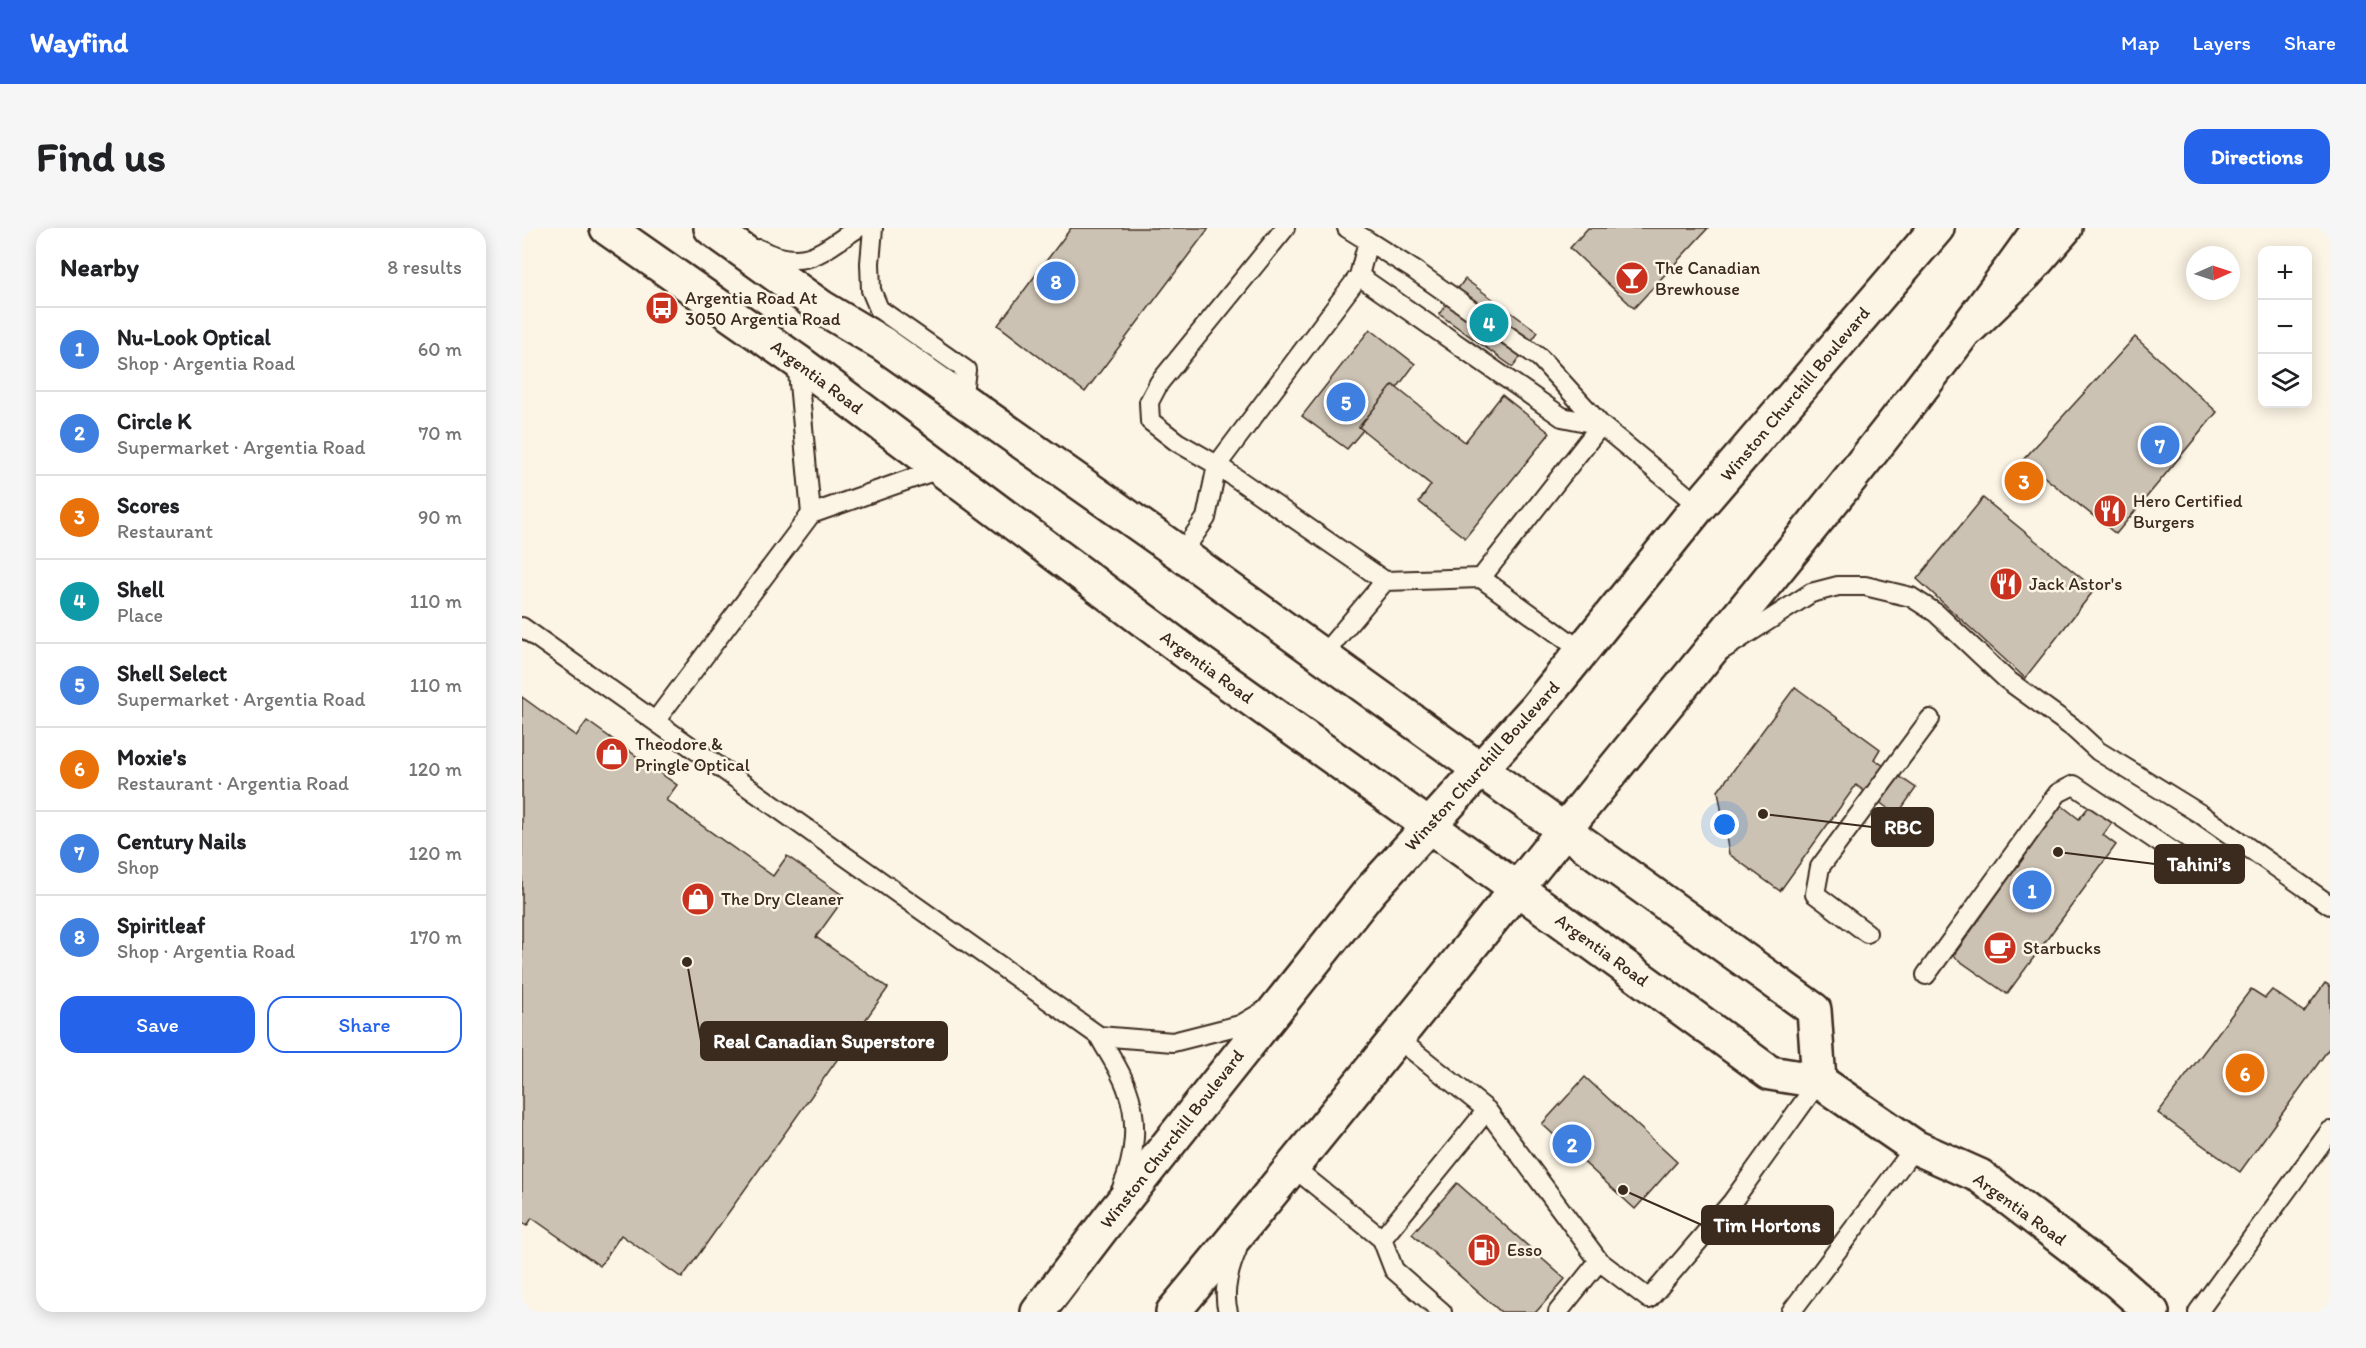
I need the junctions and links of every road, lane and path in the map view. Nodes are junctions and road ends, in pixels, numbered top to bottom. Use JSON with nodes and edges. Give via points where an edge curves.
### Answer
{"nodes":[{"id":1,"x":607,"y":228,"type":"edge"},
{"id":2,"x":711,"y":228,"type":"edge"},
{"id":3,"x":718,"y":228,"type":"edge"},
{"id":4,"x":858,"y":228,"type":"edge"},
{"id":5,"x":873,"y":228,"type":"edge"},
{"id":6,"x":1285,"y":228,"type":"edge"},
{"id":7,"x":1347,"y":228,"type":"edge"},
{"id":8,"x":1937,"y":228,"type":"edge"},
{"id":9,"x":2040,"y":228,"type":"edge"},
{"id":10,"x":2066,"y":228,"type":"edge"},
{"id":11,"x":1368,"y":240,"type":"junction"},
{"id":12,"x":1359,"y":276,"type":"junction"},
{"id":13,"x":1970,"y":327,"type":"junction"},
{"id":14,"x":797,"y":361,"type":"junction"},
{"id":15,"x":962,"y":400,"type":"junction"},
{"id":16,"x":1601,"y":425,"type":"junction"},
{"id":17,"x":1217,"y":465,"type":"junction"},
{"id":18,"x":939,"y":469,"type":"junction"},
{"id":19,"x":1699,"y":506,"type":"junction"},
{"id":20,"x":811,"y":514,"type":"junction"},
{"id":21,"x":1181,"y":554,"type":"junction"},
{"id":22,"x":1481,"y":578,"type":"junction"},
{"id":23,"x":1385,"y":581,"type":"junction"},
{"id":24,"x":522,"y":627,"type":"edge"},
{"id":25,"x":1582,"y":651,"type":"junction"},
{"id":26,"x":1322,"y":656,"type":"junction"},
{"id":27,"x":1701,"y":663,"type":"junction"},
{"id":28,"x":1930,"y":719,"type":"dead end"},
{"id":29,"x":656,"y":720,"type":"junction"},
{"id":30,"x":1481,"y":770,"type":"junction"},
{"id":31,"x":1429,"y":826,"type":"junction"},
{"id":32,"x":1565,"y":830,"type":"junction"},
{"id":33,"x":2176,"y":854,"type":"dead end"},
{"id":34,"x":1517,"y":889,"type":"junction"},
{"id":35,"x":2330,"y":905,"type":"edge"},
{"id":36,"x":1867,"y":933,"type":"dead end"},
{"id":37,"x":1926,"y":975,"type":"dead end"},
{"id":38,"x":1281,"y":1000,"type":"junction"},
{"id":39,"x":1099,"y":1036,"type":"junction"},
{"id":40,"x":1397,"y":1038,"type":"junction"},
{"id":41,"x":1819,"y":1081,"type":"junction"},
{"id":42,"x":1487,"y":1110,"type":"junction"},
{"id":43,"x":2330,"y":1131,"type":"edge"},
{"id":44,"x":1915,"y":1147,"type":"junction"},
{"id":45,"x":1293,"y":1167,"type":"junction"},
{"id":46,"x":1112,"y":1215,"type":"junction"},
{"id":47,"x":1251,"y":1219,"type":"junction"},
{"id":48,"x":1382,"y":1239,"type":"junction"},
{"id":49,"x":1599,"y":1261,"type":"junction"},
{"id":50,"x":1038,"y":1312,"type":"edge"},
{"id":51,"x":1173,"y":1312,"type":"edge"},
{"id":52,"x":1228,"y":1312,"type":"edge"},
{"id":53,"x":1442,"y":1312,"type":"edge"},
{"id":54,"x":1558,"y":1312,"type":"edge"},
{"id":55,"x":1791,"y":1312,"type":"edge"},
{"id":56,"x":2152,"y":1312,"type":"edge"},
{"id":57,"x":2198,"y":1312,"type":"edge"}],
"edges":[{"from":1,"to":14,"type":"main road","name":"Argentia Road"},
{"from":2,"to":15,"type":"main road"},
{"from":3,"to":4,"type":"lane","via":[[773,256],[798,261],[821,252]]},
{"from":5,"to":15,"type":"lane","via":[[871,290],[879,309],[966,370]]},
{"from":6,"to":17,"type":"lane","via":[[1160,383],[1149,402],[1150,421]]},
{"from":7,"to":11,"type":"lane"},
{"from":8,"to":19,"type":"main road","name":"Winston Churchill Boulevard"},
{"from":9,"to":13,"type":"main road"},
{"from":10,"to":13,"type":"main road"},
{"from":11,"to":12,"type":"lane"},
{"from":11,"to":16,"type":"lane","via":[[1540,358]]},
{"from":12,"to":16,"type":"lane","via":[[1562,417]]},
{"from":12,"to":17,"type":"lane"},
{"from":13,"to":27,"type":"main road"},
{"from":14,"to":18,"type":"main road","name":"Argentia Road"},
{"from":14,"to":20,"type":"lane"},
{"from":15,"to":21,"type":"main road"},
{"from":16,"to":19,"type":"lane"},
{"from":16,"to":22,"type":"lane"},
{"from":17,"to":21,"type":"lane","via":[[1206,518]]},
{"from":17,"to":23,"type":"lane"},
{"from":18,"to":20,"type":"lane"},
{"from":18,"to":31,"type":"main road","name":"Argentia Road"},
{"from":19,"to":25,"type":"main road","name":"Winston Churchill Boulevard"},
{"from":20,"to":29,"type":"lane"},
{"from":21,"to":26,"type":"main road"},
{"from":22,"to":23,"type":"lane"},
{"from":22,"to":25,"type":"lane"},
{"from":23,"to":26,"type":"lane"},
{"from":24,"to":29,"type":"lane"},
{"from":25,"to":30,"type":"main road","name":"Winston Churchill Boulevard"},
{"from":26,"to":30,"type":"main road"},
{"from":27,"to":32,"type":"main road"},
{"from":27,"to":35,"type":"lane","via":[[1811,593],[1838,586],[1865,586],[1911,597],[1936,613],[2006,679],[2098,751],[2202,815]]},
{"from":28,"to":36,"type":"lane","via":[[1820,867],[1815,894]]},
{"from":29,"to":39,"type":"lane"},
{"from":30,"to":31,"type":"main road","name":"Winston Churchill Boulevard"},
{"from":30,"to":32,"type":"main road"},
{"from":31,"to":34,"type":"main road","name":"Argentia Road"},
{"from":31,"to":38,"type":"main road","name":"Winston Churchill Boulevard"},
{"from":32,"to":34,"type":"main road"},
{"from":32,"to":41,"type":"main road","via":[[1814,1010]]},
{"from":33,"to":37,"type":"lane","via":[[2073,785],[2058,793]]},
{"from":34,"to":40,"type":"main road"},
{"from":34,"to":41,"type":"main road","name":"Argentia Road","via":[[1770,1073]]},
{"from":38,"to":39,"type":"lane","via":[[1240,1025],[1173,1042]]},
{"from":38,"to":46,"type":"main road","name":"Winston Churchill Boulevard"},
{"from":39,"to":46,"type":"lane","via":[[1127,1088],[1134,1118],[1134,1150]]},
{"from":40,"to":42,"type":"lane"},
{"from":40,"to":45,"type":"main road"},
{"from":41,"to":44,"type":"main road","name":"Argentia Road"},
{"from":41,"to":49,"type":"lane","via":[[1732,1202],[1649,1299]]},
{"from":42,"to":48,"type":"lane"},
{"from":42,"to":49,"type":"lane"},
{"from":43,"to":57,"type":"lane"},
{"from":44,"to":55,"type":"lane"},
{"from":44,"to":56,"type":"main road","name":"Argentia Road","via":[[1980,1176]]},
{"from":45,"to":47,"type":"main road"},
{"from":45,"to":48,"type":"lane"},
{"from":46,"to":50,"type":"main road","name":"Winston Churchill Boulevard"},
{"from":47,"to":51,"type":"main road"},
{"from":47,"to":52,"type":"lane","via":[[1228,1270]]},
{"from":48,"to":53,"type":"lane","via":[[1394,1270]]},
{"from":49,"to":54,"type":"lane"}]}
